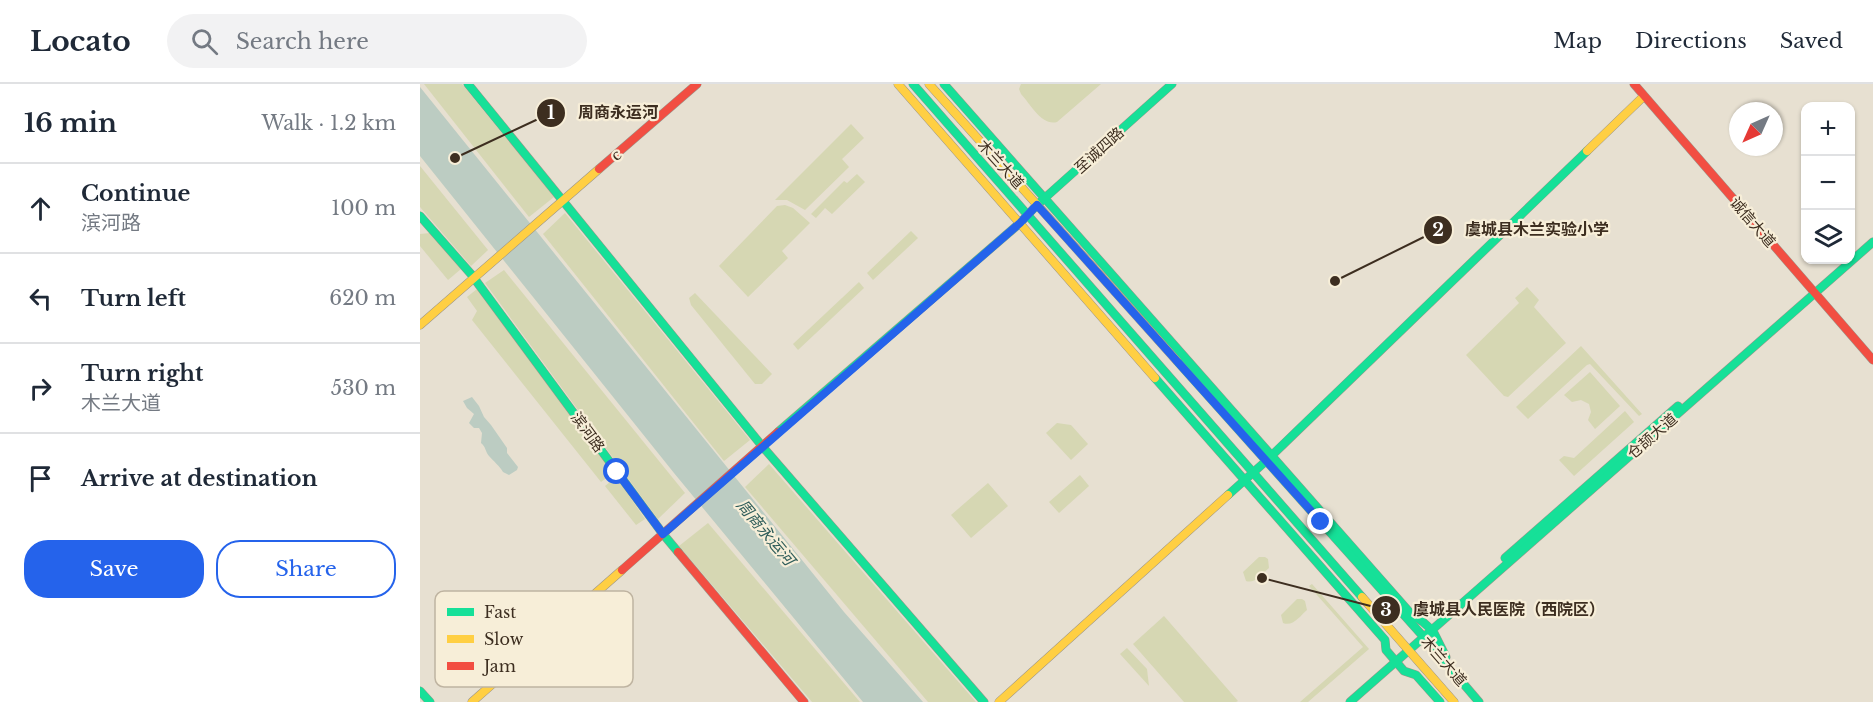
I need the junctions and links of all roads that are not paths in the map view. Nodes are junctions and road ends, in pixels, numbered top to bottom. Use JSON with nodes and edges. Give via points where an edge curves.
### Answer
{"nodes":[{"id":1,"x":468,"y":84,"type":"edge"},
{"id":2,"x":697,"y":84,"type":"edge"},
{"id":3,"x":898,"y":84,"type":"edge"},
{"id":4,"x":913,"y":84,"type":"edge"},
{"id":5,"x":929,"y":84,"type":"edge"},
{"id":6,"x":944,"y":84,"type":"edge"},
{"id":7,"x":1172,"y":84,"type":"edge"},
{"id":8,"x":1634,"y":84,"type":"edge"},
{"id":9,"x":1644,"y":96,"type":"junction"},
{"id":10,"x":1045,"y":198,"type":"junction"},
{"id":11,"x":563,"y":201,"type":"junction"},
{"id":12,"x":1037,"y":205,"type":"junction"},
{"id":13,"x":420,"y":216,"type":"edge"},
{"id":14,"x":1027,"y":216,"type":"junction"},
{"id":15,"x":1020,"y":223,"type":"junction"},
{"id":16,"x":1873,"y":235,"type":"edge"},
{"id":17,"x":1873,"y":242,"type":"edge"},
{"id":18,"x":1855,"y":251,"type":"edge"},
{"id":19,"x":1841,"y":264,"type":"edge"},
{"id":20,"x":474,"y":279,"type":"junction"},
{"id":21,"x":1813,"y":291,"type":"junction"},
{"id":22,"x":420,"y":325,"type":"edge"},
{"id":23,"x":1873,"y":360,"type":"edge"},
{"id":24,"x":762,"y":446,"type":"junction"},
{"id":25,"x":1268,"y":458,"type":"junction"},
{"id":26,"x":1253,"y":472,"type":"junction"},
{"id":27,"x":1244,"y":480,"type":"junction"},
{"id":28,"x":663,"y":534,"type":"junction"},
{"id":29,"x":598,"y":591,"type":"edge"},
{"id":30,"x":1430,"y":629,"type":"junction"},
{"id":31,"x":1422,"y":636,"type":"junction"},
{"id":32,"x":1407,"y":649,"type":"junction"},
{"id":33,"x":1395,"y":660,"type":"junction"},
{"id":34,"x":489,"y":687,"type":"edge"},
{"id":35,"x":420,"y":691,"type":"edge"},
{"id":36,"x":430,"y":702,"type":"edge"},
{"id":37,"x":472,"y":702,"type":"edge"},
{"id":38,"x":804,"y":702,"type":"edge"},
{"id":39,"x":984,"y":702,"type":"edge"},
{"id":40,"x":999,"y":702,"type":"edge"},
{"id":41,"x":1342,"y":702,"type":"edge"},
{"id":42,"x":1350,"y":702,"type":"edge"},
{"id":43,"x":1440,"y":702,"type":"edge"},
{"id":44,"x":1454,"y":702,"type":"edge"},
{"id":45,"x":1479,"y":702,"type":"edge"},
{"id":46,"x":1486,"y":702,"type":"edge"}],
"edges":[{"from":1,"to":11,"type":"main road"},
{"from":2,"to":11,"type":"main road","name":"c"},
{"from":3,"to":15,"type":"main road"},
{"from":4,"to":14,"type":"main road","name":"木兰大道"},
{"from":5,"to":12,"type":"main road","name":"木兰大道"},
{"from":6,"to":10,"type":"main road"},
{"from":7,"to":10,"type":"main road","name":"至诚四路"},
{"from":8,"to":9,"type":"main road","name":"诚信大道"},
{"from":9,"to":21,"type":"main road","name":"诚信大道"},
{"from":9,"to":25,"type":"main road"},
{"from":10,"to":12,"type":"main road","name":"至诚四路"},
{"from":10,"to":25,"type":"main road"},
{"from":11,"to":20,"type":"main road","name":"c"},
{"from":11,"to":24,"type":"main road"},
{"from":12,"to":14,"type":"main road","name":"至诚四路"},
{"from":12,"to":25,"type":"main road","name":"木兰大道"},
{"from":13,"to":20,"type":"main road","name":"滨河路"},
{"from":14,"to":15,"type":"main road","name":"至诚四路"},
{"from":14,"to":26,"type":"main road","name":"木兰大道"},
{"from":15,"to":24,"type":"main road","name":"至诚四路"},
{"from":15,"to":27,"type":"main road"},
{"from":16,"to":18,"type":"main road"},
{"from":17,"to":21,"type":"main road","name":"仓颉大道"},
{"from":19,"to":21,"type":"main road","name":"仓颉大道"},
{"from":20,"to":22,"type":"main road","name":"c"},
{"from":20,"to":28,"type":"main road","name":"滨河路"},
{"from":21,"to":23,"type":"main road","name":"诚信大道"},
{"from":21,"to":30,"type":"main road","name":"仓颉大道"},
{"from":24,"to":28,"type":"main road","name":"至诚四路"},
{"from":24,"to":39,"type":"main road"},
{"from":25,"to":26,"type":"main road"},
{"from":25,"to":30,"type":"main road","via":[[1412,615]]},
{"from":25,"to":31,"type":"main road","name":"木兰大道"},
{"from":26,"to":27,"type":"main road"},
{"from":26,"to":32,"type":"main road","name":"木兰大道"},
{"from":27,"to":33,"type":"main road","via":[[1385,640],[1386,650]]},
{"from":27,"to":40,"type":"main road"},
{"from":28,"to":29,"type":"main road","name":"至诚四路"},
{"from":28,"to":38,"type":"main road","name":"滨河路"},
{"from":30,"to":31,"type":"main road","name":"仓颉大道"},
{"from":30,"to":46,"type":"main road","via":[[1440,640],[1442,651]]},
{"from":31,"to":32,"type":"main road","name":"仓颉大道"},
{"from":31,"to":45,"type":"main road","name":"木兰大道"},
{"from":32,"to":33,"type":"main road","name":"仓颉大道"},
{"from":32,"to":44,"type":"main road","name":"木兰大道"},
{"from":33,"to":41,"type":"main road"},
{"from":33,"to":42,"type":"main road"},
{"from":33,"to":43,"type":"main road","via":[[1404,671],[1416,675]]},
{"from":34,"to":37,"type":"main road","name":"至诚四路"},
{"from":35,"to":36,"type":"main road"}]}
